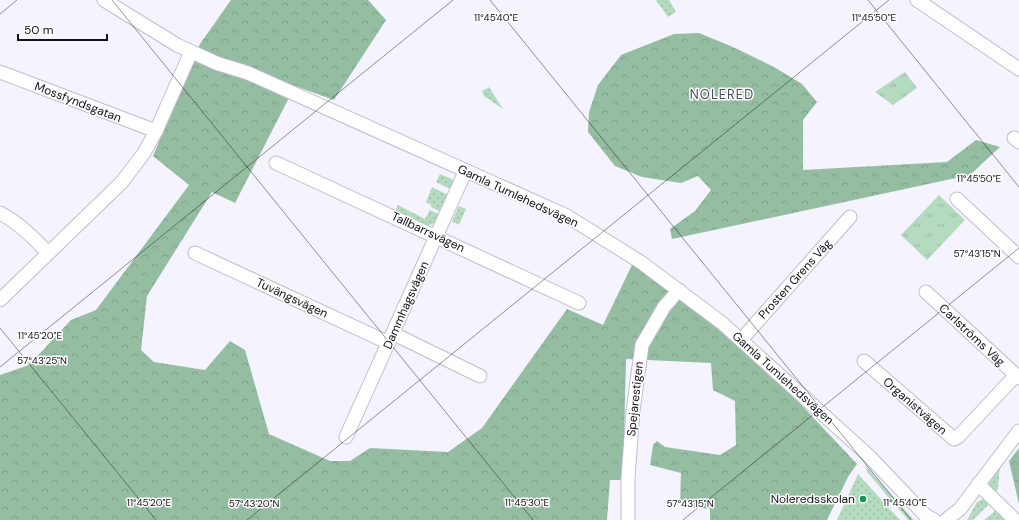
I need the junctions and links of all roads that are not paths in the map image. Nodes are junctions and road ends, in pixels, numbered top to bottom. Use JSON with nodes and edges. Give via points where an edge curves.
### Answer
{"nodes":[{"id":1,"x":104,"y":0,"type":"edge"},
{"id":2,"x":918,"y":0,"type":"edge"},
{"id":3,"x":191,"y":52,"type":"junction"},
{"id":4,"x":1019,"y":69,"type":"edge"},
{"id":5,"x":0,"y":72,"type":"edge"},
{"id":6,"x":156,"y":131,"type":"junction"},
{"id":7,"x":276,"y":163,"type":"dead end"},
{"id":8,"x":466,"y":172,"type":"junction"},
{"id":9,"x":956,"y":199,"type":"dead end"},
{"id":10,"x":0,"y":213,"type":"edge"},
{"id":11,"x":850,"y":217,"type":"dead end"},
{"id":12,"x":437,"y":236,"type":"junction"},
{"id":13,"x":195,"y":253,"type":"dead end"},
{"id":14,"x":48,"y":254,"type":"junction"},
{"id":15,"x":1019,"y":257,"type":"edge"},
{"id":16,"x":679,"y":290,"type":"junction"},
{"id":17,"x":926,"y":292,"type":"dead end"},
{"id":18,"x":0,"y":300,"type":"edge"},
{"id":19,"x":579,"y":303,"type":"dead end"},
{"id":20,"x":392,"y":339,"type":"junction"},
{"id":21,"x":741,"y":340,"type":"junction"},
{"id":22,"x":864,"y":361,"type":"dead end"},
{"id":23,"x":480,"y":376,"type":"dead end"},
{"id":24,"x":1017,"y":376,"type":"edge"},
{"id":25,"x":1019,"y":431,"type":"edge"},
{"id":26,"x":346,"y":437,"type":"dead end"},
{"id":27,"x":978,"y":484,"type":"junction"},
{"id":28,"x":628,"y":520,"type":"edge"},
{"id":29,"x":934,"y":520,"type":"edge"},
{"id":30,"x":946,"y":520,"type":"edge"},
{"id":31,"x":1015,"y":520,"type":"edge"}],
"edges":[{"from":1,"to":3,"type":"street","name":"Gamla Tumlehedsvägen"},
{"from":2,"to":4,"type":"street"},
{"from":3,"to":6,"type":"street"},
{"from":3,"to":8,"type":"street","name":"Gamla Tumlehedsvägen","via":[[248,74]]},
{"from":5,"to":6,"type":"street","name":"Mossfyndsgatan"},
{"from":6,"to":14,"type":"street","via":[[144,153],[122,182]]},
{"from":7,"to":12,"type":"street","name":"Tallbarrsvägen"},
{"from":8,"to":12,"type":"street","name":"Dammhagsvägen"},
{"from":8,"to":16,"type":"street","name":"Gamla Tumlehedsvägen","via":[[567,216],[642,263]]},
{"from":9,"to":15,"type":"street"},
{"from":10,"to":14,"type":"street","via":[[34,238]]},
{"from":11,"to":21,"type":"street","name":"Prosten Grens Väg"},
{"from":12,"to":19,"type":"street","name":"Tallbarrsvägen"},
{"from":12,"to":20,"type":"street","name":"Dammhagsvägen"},
{"from":13,"to":20,"type":"street","name":"Tuvängsvägen"},
{"from":14,"to":18,"type":"street"},
{"from":16,"to":21,"type":"street","name":"Gamla Tumlehedsvägen"},
{"from":16,"to":28,"type":"street","name":"Spejarestigen","via":[[664,307],[642,344],[633,411]]},
{"from":17,"to":24,"type":"street","name":"Carlströms Väg"},
{"from":20,"to":23,"type":"street","name":"Tuvängsvägen"},
{"from":20,"to":26,"type":"street","name":"Dammhagsvägen"},
{"from":21,"to":29,"type":"street","name":"Gamla Tumlehedsvägen","via":[[869,456],[926,515]]},
{"from":22,"to":24,"type":"street","name":"Organistvägen","via":[[954,439]]},
{"from":25,"to":27,"type":"street"},
{"from":27,"to":30,"type":"street","via":[[960,509]]},
{"from":27,"to":31,"type":"street"}]}
